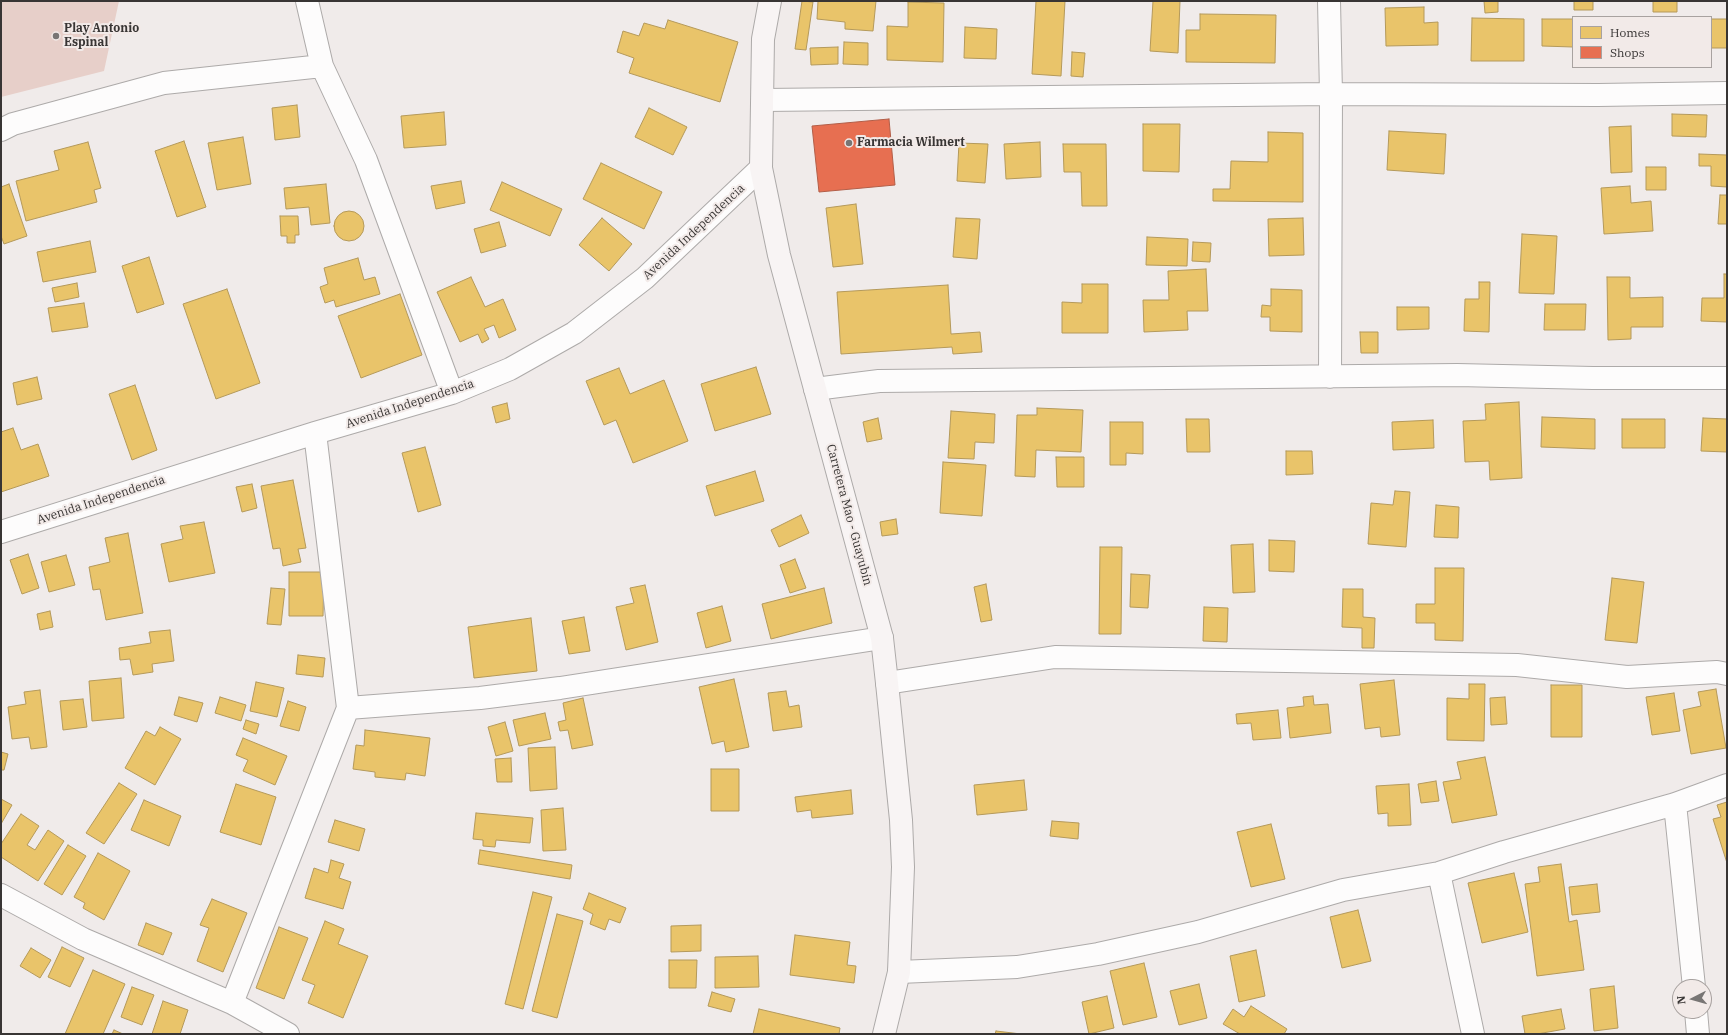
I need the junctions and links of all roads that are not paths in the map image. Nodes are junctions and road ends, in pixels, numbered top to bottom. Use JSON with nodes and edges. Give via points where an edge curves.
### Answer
{"nodes":[{"id":1,"x":307,"y":1,"type":"edge"},
{"id":2,"x":770,"y":1,"type":"edge"},
{"id":3,"x":1329,"y":1,"type":"edge"},
{"id":4,"x":322,"y":66,"type":"junction"},
{"id":5,"x":1727,"y":93,"type":"edge"},
{"id":6,"x":1331,"y":94,"type":"junction"},
{"id":7,"x":763,"y":100,"type":"junction"},
{"id":8,"x":1,"y":130,"type":"edge"},
{"id":9,"x":761,"y":168,"type":"junction"},
{"id":10,"x":1330,"y":377,"type":"junction"},
{"id":11,"x":1727,"y":378,"type":"edge"},
{"id":12,"x":815,"y":389,"type":"junction"},
{"id":13,"x":452,"y":393,"type":"junction"},
{"id":14,"x":315,"y":433,"type":"junction"},
{"id":15,"x":1,"y":532,"type":"edge"},
{"id":16,"x":882,"y":638,"type":"junction"},
{"id":17,"x":1727,"y":674,"type":"edge"},
{"id":18,"x":887,"y":683,"type":"junction"},
{"id":19,"x":348,"y":708,"type":"junction"},
{"id":20,"x":1727,"y":785,"type":"edge"},
{"id":21,"x":1675,"y":804,"type":"junction"},
{"id":22,"x":1438,"y":873,"type":"junction"},
{"id":23,"x":1,"y":894,"type":"edge"},
{"id":24,"x":898,"y":972,"type":"junction"},
{"id":25,"x":1693,"y":979,"type":"edge"},
{"id":26,"x":232,"y":1003,"type":"junction"},
{"id":27,"x":1697,"y":1019,"type":"edge"},
{"id":28,"x":288,"y":1034,"type":"edge"},
{"id":29,"x":884,"y":1034,"type":"edge"},
{"id":30,"x":1473,"y":1034,"type":"edge"},
{"id":31,"x":1698,"y":1034,"type":"edge"}],
"edges":[{"from":1,"to":4,"type":"street"},
{"from":2,"to":7,"type":"main road","name":"Carretera Mao - Guayubín","via":[[763,39]]},
{"from":3,"to":6,"type":"street"},
{"from":4,"to":8,"type":"street","via":[[164,83],[12,124]]},
{"from":4,"to":13,"type":"street","via":[[366,160]]},
{"from":5,"to":6,"type":"street"},
{"from":6,"to":7,"type":"street"},
{"from":6,"to":10,"type":"street"},
{"from":7,"to":9,"type":"main road","name":"Carretera Mao - Guayubín"},
{"from":9,"to":12,"type":"main road","name":"Carretera Mao - Guayubín","via":[[779,255]]},
{"from":9,"to":13,"type":"street","name":"Avenida Independencia","via":[[645,278],[574,333],[510,369]]},
{"from":10,"to":11,"type":"street","via":[[1456,375]]},
{"from":10,"to":12,"type":"street","via":[[879,381]]},
{"from":12,"to":16,"type":"main road","name":"Carretera Mao - Guayubín"},
{"from":13,"to":14,"type":"street","name":"Avenida Independencia"},
{"from":14,"to":15,"type":"street","name":"Avenida Independencia"},
{"from":14,"to":19,"type":"street"},
{"from":16,"to":18,"type":"main road","name":"Carretera Mao - Guayubín"},
{"from":16,"to":19,"type":"street","via":[[553,689],[480,698]]},
{"from":17,"to":18,"type":"street","via":[[1717,672],[1627,677],[1517,665],[1055,657]]},
{"from":18,"to":24,"type":"main road","name":"Carretera Mao - Guayubín","via":[[903,859]]},
{"from":19,"to":26,"type":"street"},
{"from":20,"to":21,"type":"street"},
{"from":21,"to":22,"type":"street"},
{"from":21,"to":25,"type":"street"},
{"from":22,"to":24,"type":"street","via":[[1343,890],[1198,932],[1098,954],[1017,968]]},
{"from":22,"to":30,"type":"street"},
{"from":23,"to":26,"type":"street","via":[[83,940]]},
{"from":24,"to":29,"type":"main road","name":"Carretera Mao - Guayubín"},
{"from":26,"to":28,"type":"street"},
{"from":27,"to":31,"type":"street"}]}
